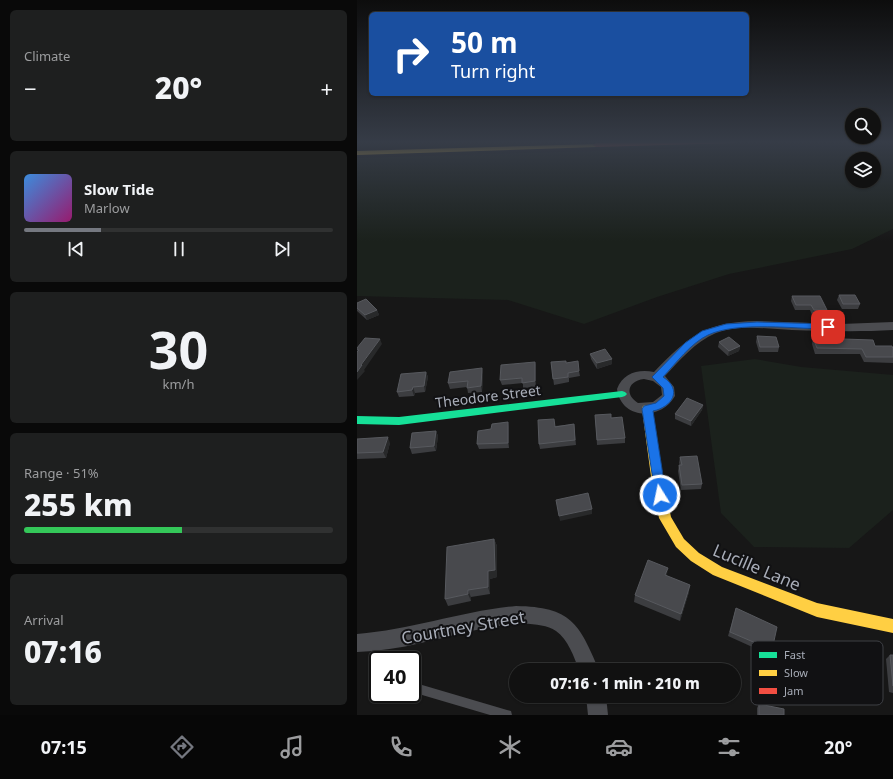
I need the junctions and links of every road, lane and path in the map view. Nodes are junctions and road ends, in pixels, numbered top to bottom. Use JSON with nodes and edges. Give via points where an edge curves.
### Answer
{"nodes":[{"id":1,"x":893,"y":326,"type":"edge"},
{"id":2,"x":657,"y":377,"type":"junction"},
{"id":3,"x":622,"y":394,"type":"junction"},
{"id":4,"x":647,"y":409,"type":"junction"},
{"id":5,"x":357,"y":420,"type":"edge"},
{"id":6,"x":893,"y":626,"type":"edge"},
{"id":7,"x":357,"y":643,"type":"edge"},
{"id":8,"x":586,"y":663,"type":"edge"},
{"id":9,"x":421,"y":690,"type":"edge"},
{"id":10,"x":597,"y":703,"type":"edge"},
{"id":11,"x":507,"y":715,"type":"edge"},
{"id":12,"x":598,"y":715,"type":"edge"}],
"edges":[{"from":1,"to":2,"type":"street","via":[[726,327],[705,333],[688,345]]},
{"from":2,"to":3,"type":"street","via":[[645,375],[632,378],[624,385]]},
{"from":2,"to":4,"type":"street","via":[[668,387],[669,396],[659,406]]},
{"from":3,"to":4,"type":"street","via":[[631,405]]},
{"from":3,"to":5,"type":"main road","name":"Theodore Street","via":[[399,421]]},
{"from":4,"to":6,"type":"main road","name":"Lucille Lane","via":[[665,518],[680,543],[695,557],[718,571],[817,610]]},
{"from":7,"to":8,"type":"street","name":"Courtney Street","via":[[385,641],[500,618],[537,616],[557,621],[565,626]]},
{"from":9,"to":11,"type":"lane"},
{"from":10,"to":12,"type":"street"}]}
